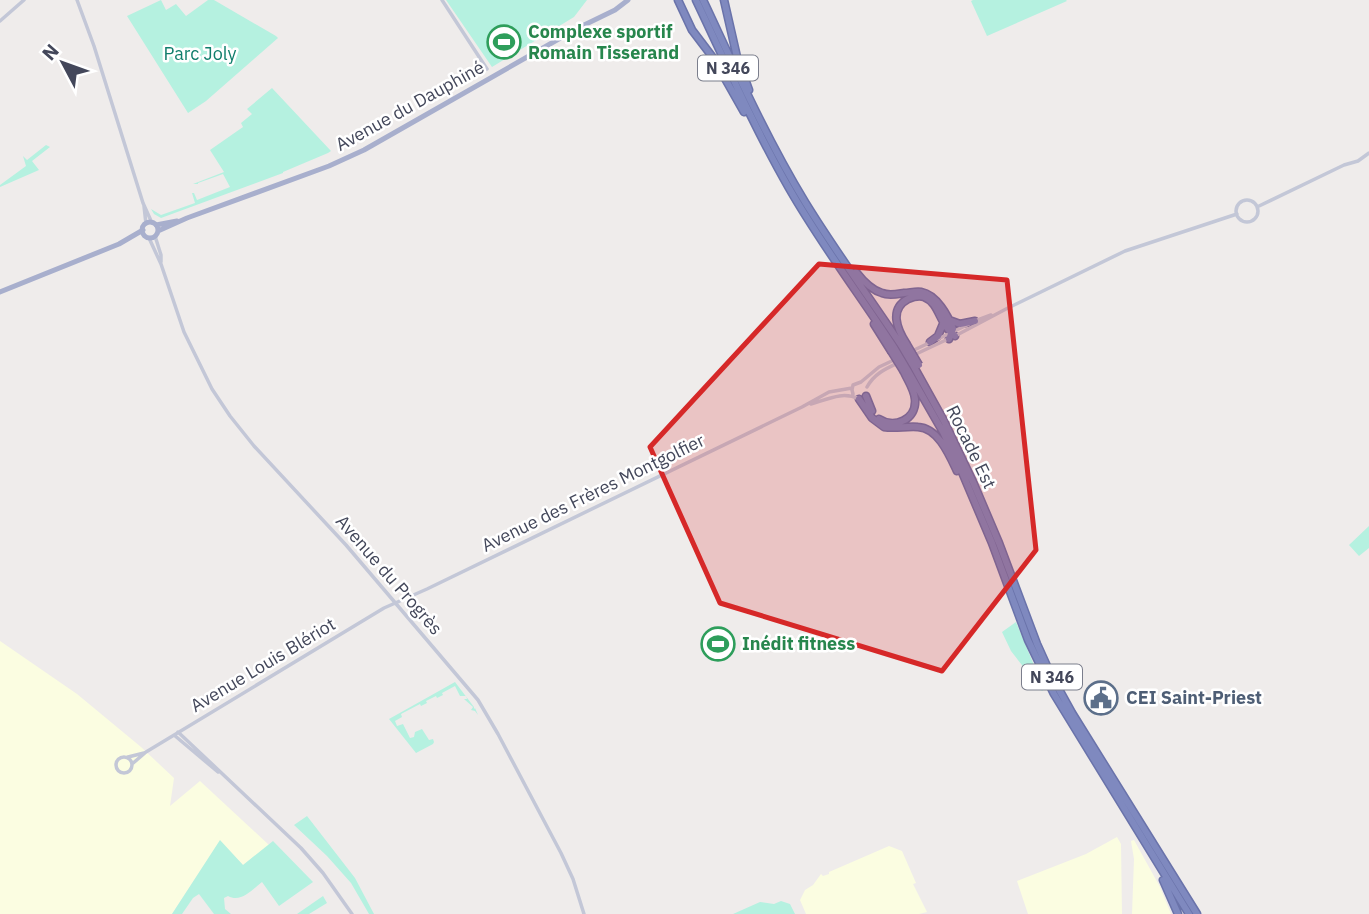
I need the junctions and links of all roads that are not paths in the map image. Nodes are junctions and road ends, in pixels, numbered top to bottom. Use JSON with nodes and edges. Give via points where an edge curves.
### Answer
{"nodes":[{"id":1,"x":24,"y":0,"type":"edge"},
{"id":2,"x":77,"y":0,"type":"edge"},
{"id":3,"x":442,"y":0,"type":"edge"},
{"id":4,"x":621,"y":0,"type":"edge"},
{"id":5,"x":628,"y":0,"type":"edge"},
{"id":6,"x":678,"y":0,"type":"edge"},
{"id":7,"x":696,"y":0,"type":"edge"},
{"id":8,"x":703,"y":0,"type":"edge"},
{"id":9,"x":724,"y":0,"type":"edge"},
{"id":10,"x":600,"y":17,"type":"junction"},
{"id":11,"x":0,"y":22,"type":"edge"},
{"id":12,"x":487,"y":69,"type":"dead end"},
{"id":13,"x":758,"y":118,"type":"junction"},
{"id":14,"x":761,"y":136,"type":"junction"},
{"id":15,"x":1369,"y":153,"type":"edge"},
{"id":16,"x":1257,"y":207,"type":"junction"},
{"id":17,"x":1237,"y":214,"type":"junction"},
{"id":18,"x":151,"y":230,"type":"junction"},
{"id":19,"x":844,"y":262,"type":"junction"},
{"id":20,"x":0,"y":292,"type":"edge"},
{"id":21,"x":1006,"y":309,"type":"junction"},
{"id":22,"x":975,"y":321,"type":"junction"},
{"id":23,"x":946,"y":322,"type":"junction"},
{"id":24,"x":952,"y":336,"type":"junction"},
{"id":25,"x":930,"y":342,"type":"junction"},
{"id":26,"x":898,"y":347,"type":"junction"},
{"id":27,"x":911,"y":369,"type":"junction"},
{"id":28,"x":861,"y":382,"type":"junction"},
{"id":29,"x":867,"y":387,"type":"junction"},
{"id":30,"x":852,"y":388,"type":"junction"},
{"id":31,"x":859,"y":396,"type":"junction"},
{"id":32,"x":802,"y":407,"type":"junction"},
{"id":33,"x":978,"y":508,"type":"junction"},
{"id":34,"x":396,"y":603,"type":"junction"},
{"id":35,"x":176,"y":734,"type":"junction"},
{"id":36,"x":146,"y":752,"type":"junction"},
{"id":37,"x":127,"y":757,"type":"junction"},
{"id":38,"x":132,"y":764,"type":"junction"},
{"id":39,"x":1151,"y":853,"type":"junction"},
{"id":40,"x":352,"y":914,"type":"edge"},
{"id":41,"x":584,"y":914,"type":"edge"},
{"id":42,"x":1178,"y":914,"type":"edge"},
{"id":43,"x":1189,"y":914,"type":"edge"},
{"id":44,"x":1199,"y":914,"type":"edge"}],
"edges":[{"from":1,"to":11,"type":"street"},
{"from":2,"to":18,"type":"street","name":"Avenue du Progrès"},
{"from":3,"to":12,"type":"street"},
{"from":4,"to":10,"type":"main road","name":"Avenue du Dauphiné"},
{"from":5,"to":10,"type":"main road","name":"Avenue du Dauphiné"},
{"from":6,"to":14,"type":"highway","via":[[692,30]]},
{"from":7,"to":14,"type":"highway","number":"N 346"},
{"from":8,"to":13,"type":"highway","name":"Rocade Est","number":"N 346"},
{"from":9,"to":13,"type":"highway"},
{"from":10,"to":18,"type":"main road","name":"Avenue du Dauphiné","via":[[364,150]]},
{"from":13,"to":19,"type":"highway","name":"Rocade Est","number":"N 346"},
{"from":14,"to":26,"type":"highway","number":"N 346","via":[[846,282]]},
{"from":15,"to":16,"type":"street"},
{"from":16,"to":17,"type":"street","via":[[1244,201]]},
{"from":16,"to":17,"type":"street","via":[[1256,216],[1249,221]]},
{"from":17,"to":21,"type":"street","name":"Avenue des Frères Montgolfier","via":[[1125,251]]},
{"from":18,"to":20,"type":"main road","name":"Avenue du Dauphiné"},
{"from":18,"to":34,"type":"street","name":"Avenue du Progrès","via":[[184,332],[212,389],[244,434]]},
{"from":19,"to":23,"type":"highway","via":[[879,293],[929,295]]},
{"from":19,"to":26,"type":"highway","name":"Rocade Est","number":"N 346"},
{"from":21,"to":22,"type":"street","name":"Avenue des Frères Montgolfier"},
{"from":21,"to":24,"type":"street","name":"Avenue des Frères Montgolfier"},
{"from":22,"to":23,"type":"highway"},
{"from":22,"to":24,"type":"street","name":"Avenue des Frères Montgolfier"},
{"from":23,"to":24,"type":"highway"},
{"from":23,"to":25,"type":"highway"},
{"from":23,"to":26,"type":"highway","via":[[933,303],[914,296],[897,310]]},
{"from":24,"to":25,"type":"street","name":"Avenue des Frères Montgolfier"},
{"from":24,"to":29,"type":"street","name":"Avenue des Frères Montgolfier","via":[[885,369]]},
{"from":25,"to":28,"type":"street","name":"Avenue des Frères Montgolfier","via":[[879,367]]},
{"from":26,"to":27,"type":"highway","name":"Rocade Est","number":"N 346","bridge":true},
{"from":26,"to":27,"type":"highway","bridge":true},
{"from":27,"to":31,"type":"highway","via":[[915,400],[906,420],[880,421]]},
{"from":27,"to":33,"type":"highway","name":"Rocade Est","number":"N 346"},
{"from":27,"to":44,"type":"highway","name":"Rocade Est","number":"N 346","via":[[944,421],[973,482],[1051,675]]},
{"from":28,"to":29,"type":"street"},
{"from":28,"to":30,"type":"street","name":"Avenue des Frères Montgolfier"},
{"from":29,"to":31,"type":"street"},
{"from":30,"to":31,"type":"street"},
{"from":30,"to":32,"type":"street","name":"Avenue des Frères Montgolfier","via":[[829,392]]},
{"from":31,"to":32,"type":"street","name":"Avenue des Frères Montgolfier","via":[[838,395]]},
{"from":31,"to":33,"type":"highway","via":[[872,418],[884,427],[920,427],[932,432],[972,505]]},
{"from":32,"to":34,"type":"street","name":"Avenue des Frères Montgolfier"},
{"from":33,"to":39,"type":"highway","name":"Rocade Est","number":"N 346","via":[[1045,676]]},
{"from":34,"to":35,"type":"street","name":"Avenue Louis Blériot"},
{"from":34,"to":41,"type":"street","name":"Avenue du Progrès","via":[[486,712],[564,860]]},
{"from":35,"to":36,"type":"street","name":"Avenue Louis Blériot"},
{"from":35,"to":40,"type":"street","via":[[313,860]]},
{"from":36,"to":37,"type":"street","name":"Avenue Louis Blériot"},
{"from":36,"to":38,"type":"street","name":"Avenue Louis Blériot"},
{"from":37,"to":38,"type":"street"},
{"from":37,"to":38,"type":"street","via":[[117,760],[117,771],[128,772]]},
{"from":39,"to":42,"type":"highway"},
{"from":39,"to":43,"type":"highway","name":"Rocade Est","number":"N 346"}]}
